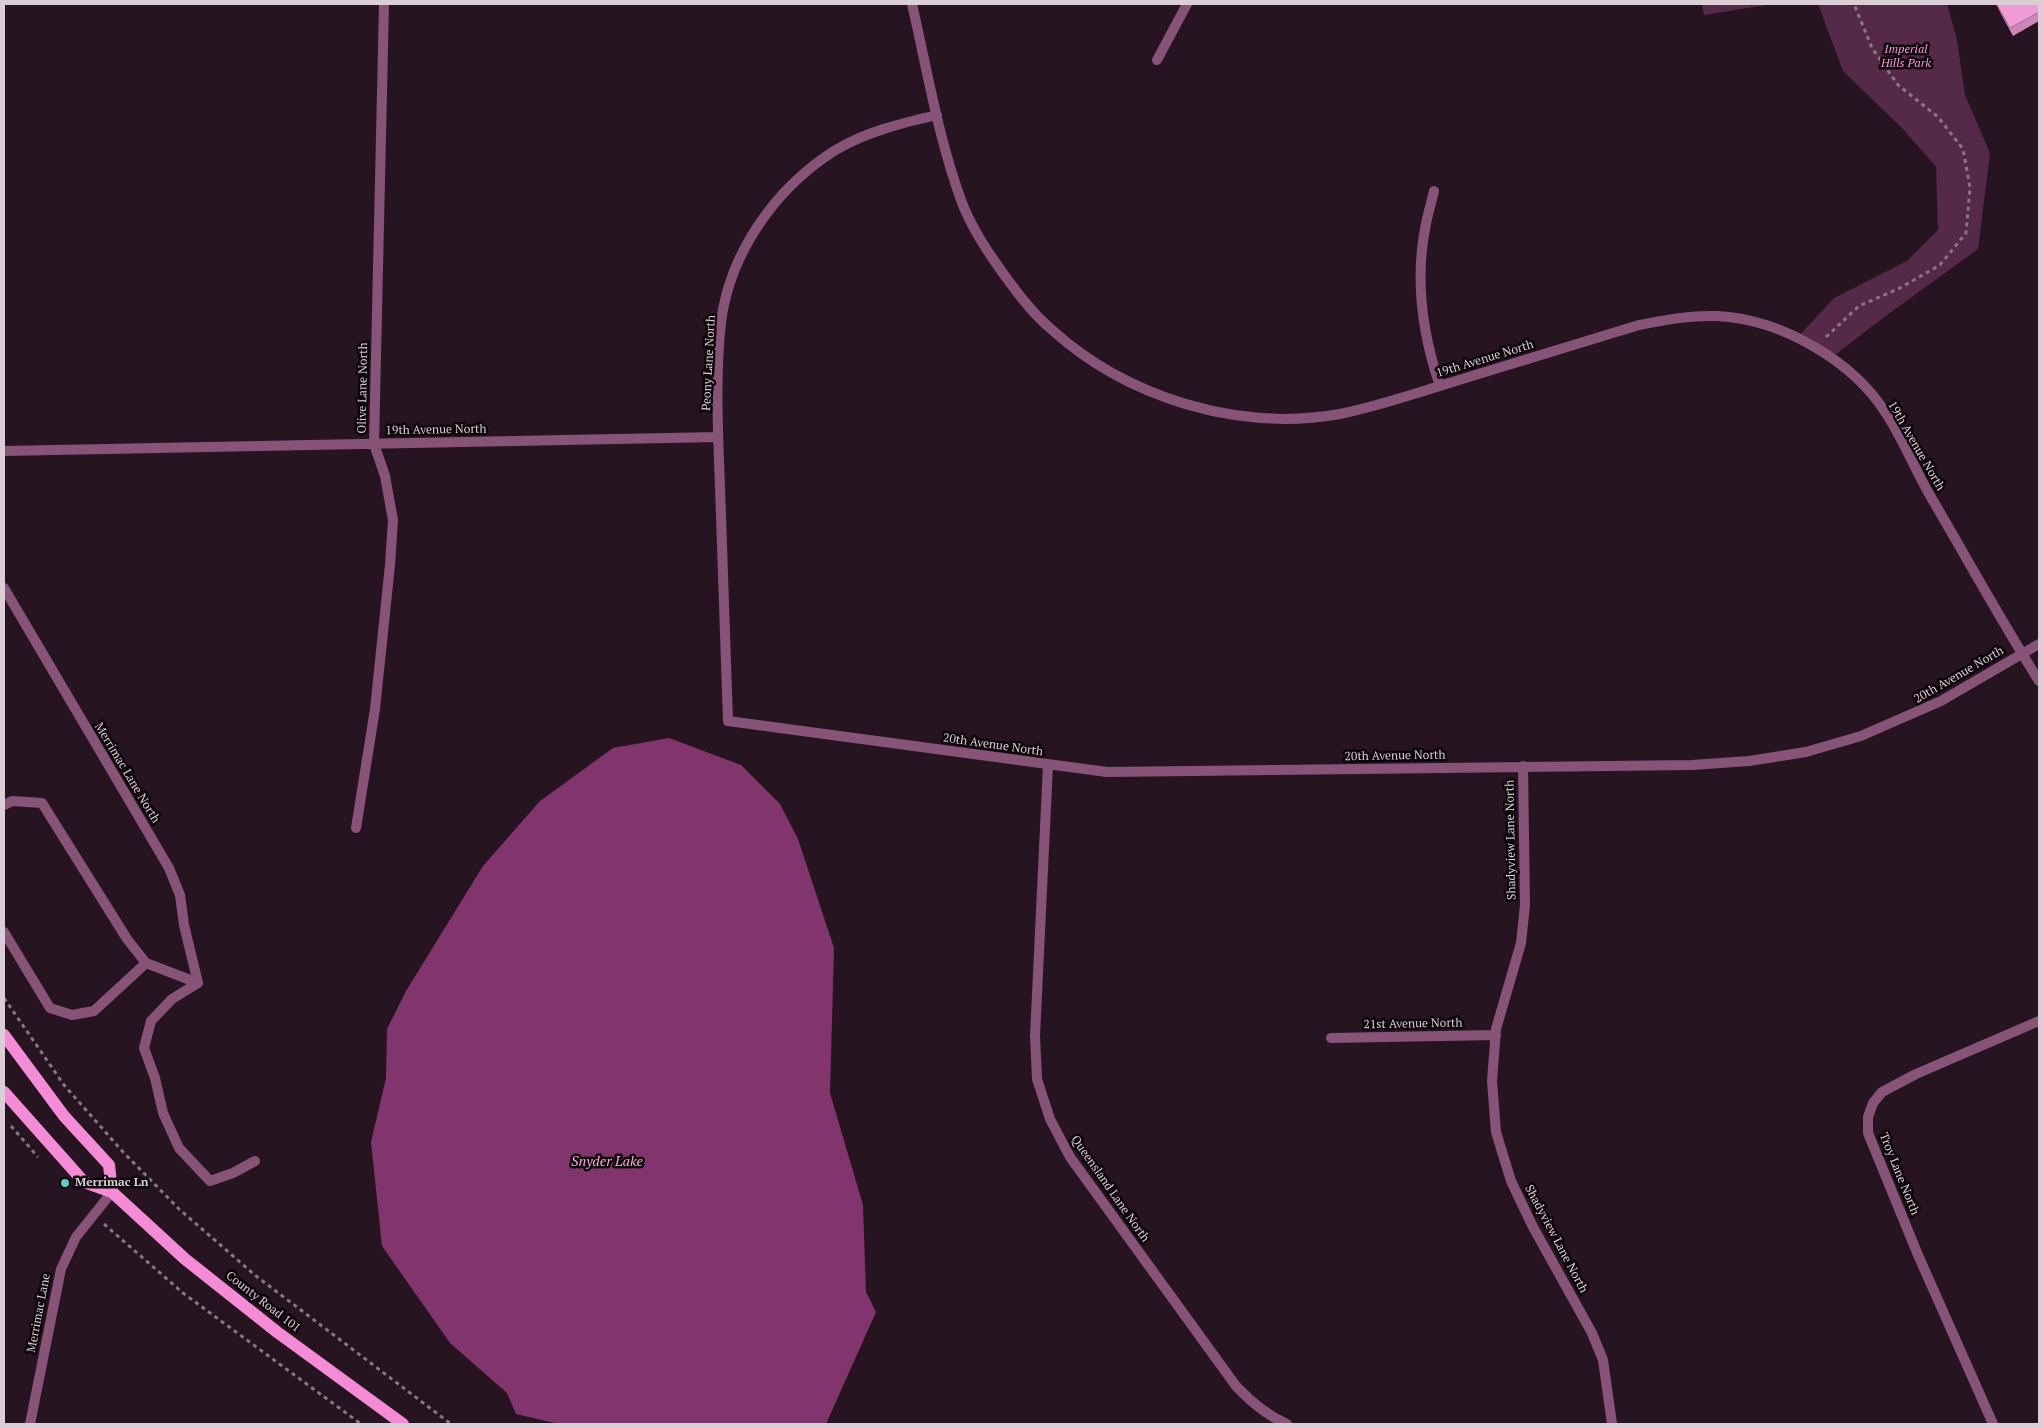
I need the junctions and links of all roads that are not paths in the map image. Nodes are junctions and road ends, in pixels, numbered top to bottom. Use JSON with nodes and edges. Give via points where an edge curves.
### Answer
{"nodes":[{"id":1,"x":384,"y":4,"type":"edge"},
{"id":2,"x":912,"y":4,"type":"edge"},
{"id":3,"x":1188,"y":4,"type":"edge"},
{"id":4,"x":1157,"y":60,"type":"dead end"},
{"id":5,"x":937,"y":116,"type":"junction"},
{"id":6,"x":1434,"y":191,"type":"dead end"},
{"id":7,"x":1440,"y":386,"type":"junction"},
{"id":8,"x":718,"y":437,"type":"junction"},
{"id":9,"x":374,"y":444,"type":"junction"},
{"id":10,"x":4,"y":451,"type":"edge"},
{"id":11,"x":4,"y":588,"type":"edge"},
{"id":12,"x":2039,"y":644,"type":"edge"},
{"id":13,"x":2022,"y":653,"type":"junction"},
{"id":14,"x":2039,"y":681,"type":"edge"},
{"id":15,"x":728,"y":721,"type":"joint"},
{"id":16,"x":1048,"y":765,"type":"junction"},
{"id":17,"x":1523,"y":766,"type":"junction"},
{"id":18,"x":4,"y":805,"type":"edge"},
{"id":19,"x":356,"y":828,"type":"dead end"},
{"id":20,"x":4,"y":932,"type":"edge"},
{"id":21,"x":146,"y":963,"type":"junction"},
{"id":22,"x":198,"y":983,"type":"junction"},
{"id":23,"x":2039,"y":1021,"type":"edge"},
{"id":24,"x":4,"y":1035,"type":"edge"},
{"id":25,"x":1496,"y":1035,"type":"junction"},
{"id":26,"x":1331,"y":1038,"type":"dead end"},
{"id":27,"x":4,"y":1092,"type":"edge"},
{"id":28,"x":255,"y":1161,"type":"dead end"},
{"id":29,"x":112,"y":1192,"type":"junction"},
{"id":30,"x":30,"y":1424,"type":"edge"},
{"id":31,"x":403,"y":1424,"type":"edge"},
{"id":32,"x":1287,"y":1424,"type":"edge"},
{"id":33,"x":1612,"y":1424,"type":"edge"},
{"id":34,"x":1993,"y":1424,"type":"edge"}],
"edges":[{"from":1,"to":9,"type":"street","name":"Olive Lane North"},
{"from":2,"to":5,"type":"street"},
{"from":3,"to":4,"type":"street"},
{"from":5,"to":7,"type":"street","name":"19th Avenue North","via":[[961,202],[985,248],[1015,291],[1050,329],[1091,360],[1137,386],[1186,404],[1261,419],[1339,414]]},
{"from":5,"to":8,"type":"street","name":"Peony Lane North","via":[[873,133],[835,150],[801,175],[772,206],[731,278],[721,320]]},
{"from":6,"to":7,"type":"street","via":[[1424,229],[1420,274],[1423,319]]},
{"from":7,"to":13,"type":"street","name":"19th Avenue North","via":[[1638,325],[1678,317],[1718,316],[1759,323],[1814,347],[1832,357],[1862,384],[1887,415]]},
{"from":8,"to":9,"type":"street","name":"19th Avenue North"},
{"from":8,"to":15,"type":"street","name":"Peony Lane North"},
{"from":9,"to":10,"type":"street","name":"19th Avenue North"},
{"from":9,"to":19,"type":"street","name":"Olive Lane North","via":[[385,476],[392,520],[390,565],[375,709]]},
{"from":11,"to":22,"type":"street","name":"Merrimac Lane North","via":[[169,868],[180,895]]},
{"from":12,"to":13,"type":"street","name":"20th Avenue North"},
{"from":13,"to":14,"type":"street","name":"19th Avenue North"},
{"from":13,"to":17,"type":"street","name":"20th Avenue North","via":[[1915,714],[1862,736],[1806,752],[1749,761],[1692,764]]},
{"from":15,"to":16,"type":"street","name":"20th Avenue North"},
{"from":16,"to":17,"type":"street","name":"20th Avenue North","via":[[1107,772]]},
{"from":16,"to":32,"type":"street","name":"Queensland Lane North","via":[[1035,1036],[1038,1079],[1050,1119],[1070,1157],[1236,1386],[1254,1405]]},
{"from":17,"to":25,"type":"street","name":"Shadyview Lane North","via":[[1525,905],[1521,943]]},
{"from":18,"to":21,"type":"street","via":[[12,801],[42,803],[127,939]]},
{"from":20,"to":21,"type":"street","via":[[50,1008],[72,1015],[94,1011]]},
{"from":21,"to":22,"type":"street"},
{"from":22,"to":28,"type":"street","via":[[172,999],[151,1021],[144,1048],[163,1113],[179,1148],[210,1181],[233,1174]]},
{"from":23,"to":34,"type":"street","name":"Troy Lane North","via":[[1888,1088],[1873,1103],[1868,1117],[1868,1133]]},
{"from":24,"to":29,"type":"main road","via":[[64,1116],[109,1165]]},
{"from":25,"to":26,"type":"street","name":"21st Avenue North"},
{"from":25,"to":33,"type":"street","name":"Shadyview Lane North","via":[[1492,1081],[1496,1132],[1511,1181],[1532,1227],[1592,1333],[1603,1360]]},
{"from":27,"to":29,"type":"main road","name":"County Road 101","via":[[84,1182]]},
{"from":29,"to":30,"type":"street","name":"Merrimac Lane","via":[[76,1237],[60,1269]]},
{"from":29,"to":31,"type":"main road","name":"County Road 101","via":[[185,1259],[277,1332]]}]}
